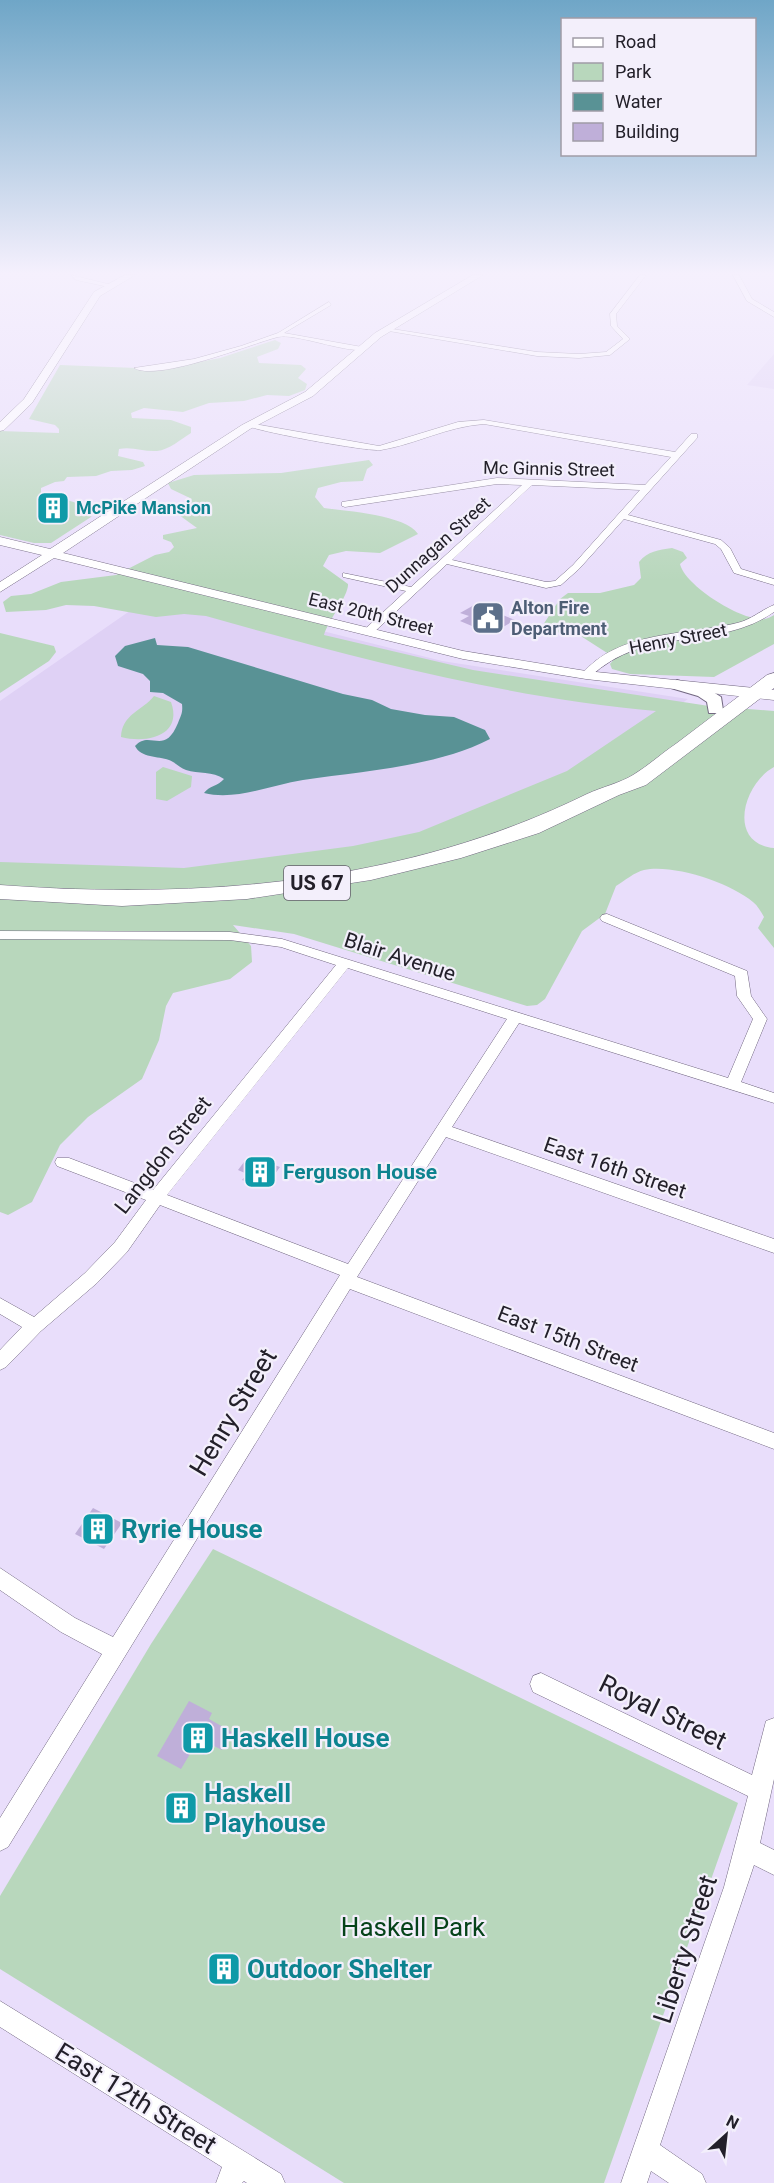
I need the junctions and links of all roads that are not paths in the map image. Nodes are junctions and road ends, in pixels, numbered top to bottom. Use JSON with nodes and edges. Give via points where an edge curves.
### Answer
{"nodes":[{"id":1,"x":43,"y":377,"type":"edge"},
{"id":2,"x":329,"y":377,"type":"edge"},
{"id":3,"x":12,"y":418,"type":"junction"},
{"id":4,"x":0,"y":422,"type":"edge"},
{"id":5,"x":249,"y":425,"type":"junction"},
{"id":6,"x":0,"y":428,"type":"edge"},
{"id":7,"x":694,"y":436,"type":"dead end"},
{"id":8,"x":676,"y":455,"type":"junction"},
{"id":9,"x":530,"y":482,"type":"junction"},
{"id":10,"x":646,"y":488,"type":"junction"},
{"id":11,"x":345,"y":504,"type":"dead end"},
{"id":12,"x":621,"y":516,"type":"junction"},
{"id":13,"x":1,"y":542,"type":"edge"},
{"id":14,"x":53,"y":553,"type":"junction"},
{"id":15,"x":446,"y":561,"type":"junction"},
{"id":16,"x":346,"y":575,"type":"dead end"},
{"id":17,"x":774,"y":582,"type":"edge"},
{"id":18,"x":0,"y":588,"type":"edge"},
{"id":19,"x":413,"y":590,"type":"junction"},
{"id":20,"x":774,"y":608,"type":"edge"},
{"id":21,"x":368,"y":632,"type":"junction"},
{"id":22,"x":774,"y":666,"type":"edge"},
{"id":23,"x":586,"y":675,"type":"junction"},
{"id":24,"x":774,"y":679,"type":"edge"},
{"id":25,"x":677,"y":686,"type":"junction"},
{"id":26,"x":756,"y":693,"type":"edge"},
{"id":27,"x":715,"y":710,"type":"junction"},
{"id":28,"x":619,"y":786,"type":"junction"},
{"id":29,"x":0,"y":892,"type":"edge"},
{"id":30,"x":607,"y":918,"type":"dead end"},
{"id":31,"x":0,"y":935,"type":"edge"},
{"id":32,"x":346,"y":962,"type":"junction"},
{"id":33,"x":516,"y":1016,"type":"junction"},
{"id":34,"x":732,"y":1085,"type":"junction"},
{"id":35,"x":774,"y":1098,"type":"edge"},
{"id":36,"x":442,"y":1130,"type":"junction"},
{"id":37,"x":63,"y":1162,"type":"dead end"},
{"id":38,"x":156,"y":1198,"type":"junction"},
{"id":39,"x":774,"y":1246,"type":"edge"},
{"id":40,"x":348,"y":1276,"type":"junction"},
{"id":41,"x":0,"y":1305,"type":"edge"},
{"id":42,"x":35,"y":1326,"type":"junction"},
{"id":43,"x":0,"y":1362,"type":"edge"},
{"id":44,"x":774,"y":1441,"type":"edge"},
{"id":45,"x":0,"y":1578,"type":"edge"},
{"id":46,"x":118,"y":1651,"type":"junction"},
{"id":47,"x":541,"y":1684,"type":"dead end"},
{"id":48,"x":774,"y":1730,"type":"edge"},
{"id":49,"x":761,"y":1791,"type":"junction"},
{"id":50,"x":0,"y":1839,"type":"edge"},
{"id":51,"x":747,"y":1849,"type":"junction"},
{"id":52,"x":774,"y":1863,"type":"edge"},
{"id":53,"x":0,"y":2013,"type":"edge"},
{"id":54,"x":645,"y":2151,"type":"junction"},
{"id":55,"x":233,"y":2173,"type":"edge"},
{"id":56,"x":272,"y":2183,"type":"edge"},
{"id":57,"x":634,"y":2183,"type":"edge"},
{"id":58,"x":693,"y":2183,"type":"edge"}],
"edges":[{"from":1,"to":3,"type":"street"},
{"from":2,"to":5,"type":"street","via":[[309,394]]},
{"from":3,"to":4,"type":"street"},
{"from":3,"to":6,"type":"street"},
{"from":5,"to":8,"type":"street","via":[[384,447],[474,421]]},
{"from":5,"to":14,"type":"street"},
{"from":7,"to":8,"type":"street"},
{"from":8,"to":10,"type":"street"},
{"from":9,"to":10,"type":"street","name":"Mc Ginnis Street"},
{"from":9,"to":11,"type":"street","name":"Mc Ginnis Street","via":[[489,482]]},
{"from":9,"to":15,"type":"street","name":"Dunnagan Street"},
{"from":10,"to":12,"type":"street"},
{"from":12,"to":15,"type":"street","via":[[576,567],[553,585]]},
{"from":12,"to":17,"type":"street","via":[[718,542],[737,571]]},
{"from":13,"to":14,"type":"street","name":"East 20th Street"},
{"from":14,"to":18,"type":"street"},
{"from":14,"to":21,"type":"street","name":"East 20th Street"},
{"from":15,"to":19,"type":"street","name":"Dunnagan Street"},
{"from":16,"to":19,"type":"street"},
{"from":19,"to":21,"type":"street","name":"Dunnagan Street"},
{"from":20,"to":23,"type":"street","name":"Henry Street","via":[[743,625],[624,649],[599,662]]},
{"from":21,"to":23,"type":"street","name":"East 20th Street","via":[[464,655]]},
{"from":22,"to":26,"type":"highway","number":"US 67"},
{"from":23,"to":25,"type":"street","name":"East 20th Street"},
{"from":24,"to":26,"type":"highway","number":"US 67"},
{"from":25,"to":26,"type":"street","name":"East 20th Street"},
{"from":25,"to":27,"type":"main road","via":[[710,695],[715,700]]},
{"from":26,"to":27,"type":"highway","number":"US 67"},
{"from":26,"to":28,"type":"highway","number":"US 67","via":[[639,780]]},
{"from":27,"to":28,"type":"highway","number":"US 67"},
{"from":28,"to":29,"type":"highway","number":"US 67","via":[[551,820],[495,841],[339,879],[253,892],[161,898]]},
{"from":30,"to":34,"type":"street","via":[[742,974],[744,996],[760,1019]]},
{"from":31,"to":32,"type":"street","name":"Blair Avenue","via":[[230,936],[282,943]]},
{"from":32,"to":33,"type":"street","name":"Blair Avenue"},
{"from":32,"to":38,"type":"street","name":"Langdon Street"},
{"from":33,"to":34,"type":"street","name":"Blair Avenue"},
{"from":33,"to":36,"type":"street","name":"Henry Street"},
{"from":34,"to":35,"type":"street","name":"Blair Avenue"},
{"from":36,"to":39,"type":"street","name":"East 16th Street"},
{"from":36,"to":40,"type":"street","name":"Henry Street"},
{"from":37,"to":38,"type":"street","name":"East 15th Street"},
{"from":38,"to":40,"type":"street","name":"East 15th Street"},
{"from":38,"to":42,"type":"street","name":"Langdon Street","via":[[121,1247]]},
{"from":40,"to":44,"type":"street","name":"East 15th Street"},
{"from":40,"to":46,"type":"street","name":"Henry Street"},
{"from":41,"to":42,"type":"street"},
{"from":42,"to":43,"type":"street","name":"Langdon Street"},
{"from":45,"to":46,"type":"street","via":[[68,1625]]},
{"from":46,"to":50,"type":"street","name":"Henry Street"},
{"from":47,"to":49,"type":"street","name":"Royal Street"},
{"from":48,"to":49,"type":"street","name":"Liberty Street"},
{"from":49,"to":51,"type":"street","name":"Liberty Street"},
{"from":51,"to":52,"type":"street"},
{"from":51,"to":54,"type":"street","name":"Liberty Street"},
{"from":53,"to":55,"type":"street","name":"East 12th Street"},
{"from":54,"to":57,"type":"street","name":"Liberty Street"},
{"from":54,"to":58,"type":"street"},
{"from":55,"to":56,"type":"street","name":"East 12th Street"}]}
